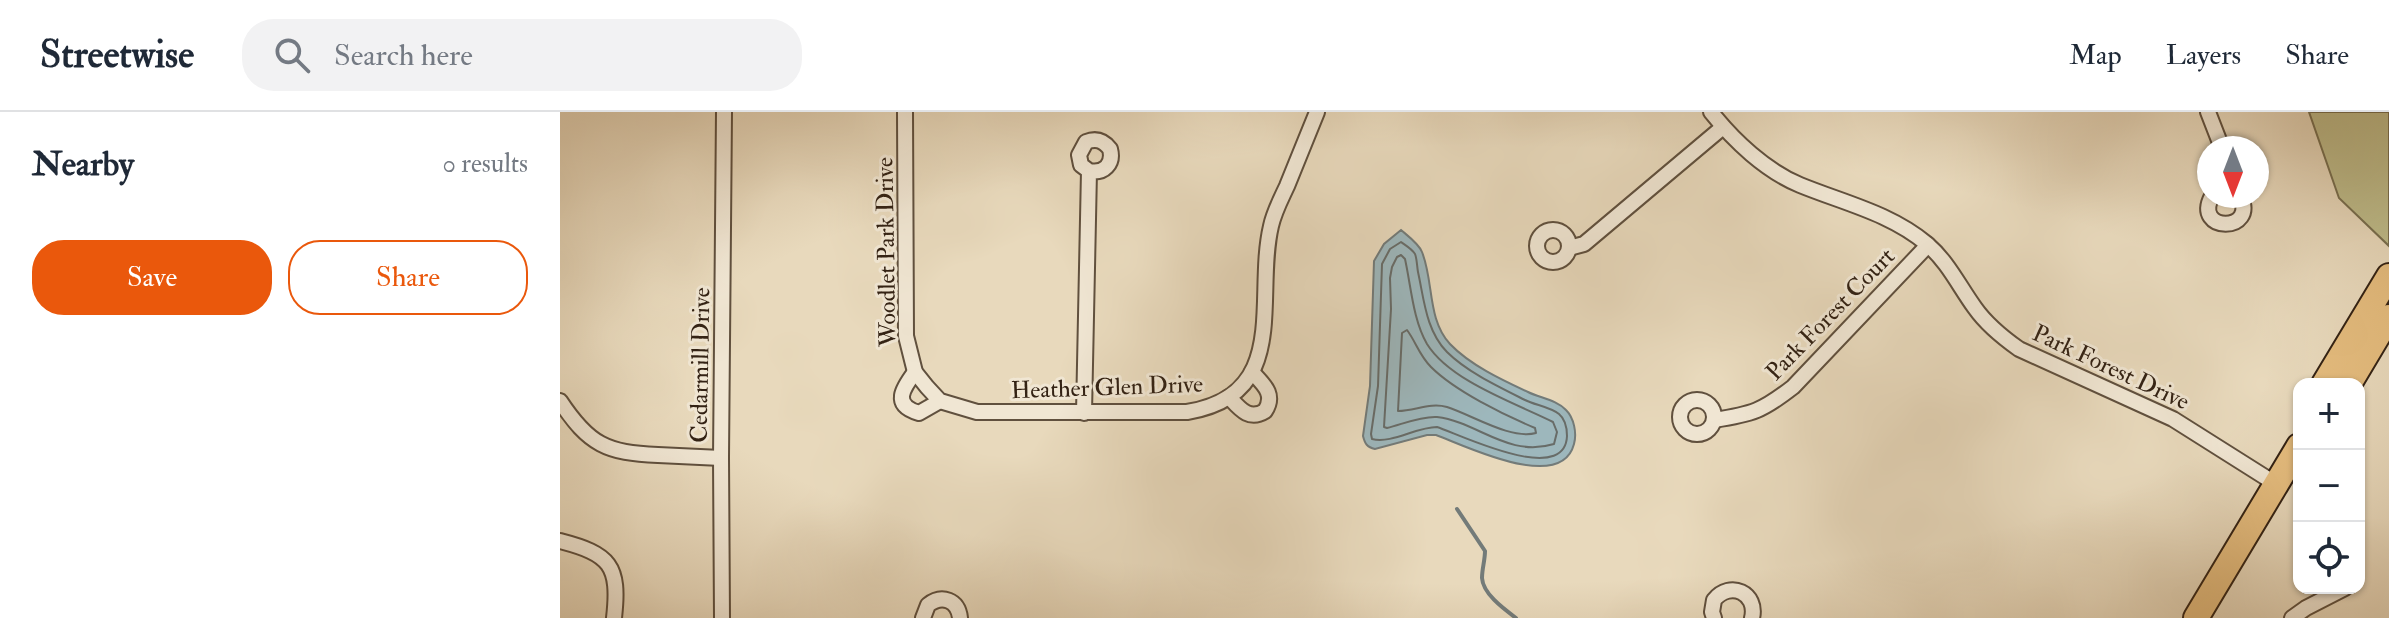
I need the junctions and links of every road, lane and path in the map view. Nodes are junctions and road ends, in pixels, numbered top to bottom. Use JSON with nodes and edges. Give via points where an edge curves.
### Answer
{"nodes":[{"id":1,"x":724,"y":112,"type":"edge"},
{"id":2,"x":905,"y":112,"type":"edge"},
{"id":3,"x":1317,"y":112,"type":"edge"},
{"id":4,"x":1711,"y":112,"type":"edge"},
{"id":5,"x":2208,"y":112,"type":"edge"},
{"id":6,"x":1723,"y":127,"type":"junction"},
{"id":7,"x":2217,"y":136,"type":"edge"},
{"id":8,"x":1089,"y":171,"type":"dead end"},
{"id":9,"x":2209,"y":208,"type":"edge"},
{"id":10,"x":2244,"y":208,"type":"edge"},
{"id":11,"x":1928,"y":245,"type":"junction"},
{"id":12,"x":1569,"y":248,"type":"dead end"},
{"id":13,"x":2389,"y":276,"type":"edge"},
{"id":14,"x":2389,"y":317,"type":"edge"},
{"id":15,"x":915,"y":372,"type":"junction"},
{"id":16,"x":1252,"y":372,"type":"junction"},
{"id":17,"x":2328,"y":378,"type":"edge"},
{"id":18,"x":2353,"y":378,"type":"edge"},
{"id":19,"x":1229,"y":397,"type":"junction"},
{"id":20,"x":560,"y":401,"type":"edge"},
{"id":21,"x":940,"y":401,"type":"junction"},
{"id":22,"x":1084,"y":413,"type":"junction"},
{"id":23,"x":1714,"y":420,"type":"dead end"},
{"id":24,"x":2297,"y":450,"type":"edge"},
{"id":25,"x":721,"y":458,"type":"junction"},
{"id":26,"x":2276,"y":484,"type":"junction"},
{"id":27,"x":560,"y":541,"type":"edge"},
{"id":28,"x":2333,"y":594,"type":"edge"},
{"id":29,"x":960,"y":617,"type":"edge"},
{"id":30,"x":614,"y":618,"type":"edge"},
{"id":31,"x":722,"y":618,"type":"edge"},
{"id":32,"x":923,"y":618,"type":"edge"},
{"id":33,"x":976,"y":618,"type":"edge"},
{"id":34,"x":1714,"y":618,"type":"edge"},
{"id":35,"x":1752,"y":618,"type":"edge"},
{"id":36,"x":2196,"y":618,"type":"edge"},
{"id":37,"x":2292,"y":618,"type":"edge"}],
"edges":[{"from":1,"to":25,"type":"street","name":"Cedarmill Drive"},
{"from":2,"to":15,"type":"street","name":"Woodlet Park Drive","via":[[906,336]]},
{"from":3,"to":16,"type":"street","name":"Heather Glen Drive","via":[[1272,222],[1263,342]]},
{"from":4,"to":6,"type":"street","name":"Park Forest Drive"},
{"from":5,"to":7,"type":"street"},
{"from":6,"to":11,"type":"street","name":"Park Forest Drive","via":[[1778,173],[1900,225]]},
{"from":6,"to":12,"type":"street","via":[[1584,244]]},
{"from":8,"to":22,"type":"street"},
{"from":9,"to":10,"type":"street","via":[[2216,221],[2226,225],[2237,221]]},
{"from":11,"to":23,"type":"street","name":"Park Forest Court","via":[[1793,387],[1750,414]]},
{"from":11,"to":26,"type":"street","name":"Park Forest Drive","via":[[1997,333],[2019,349],[2173,419]]},
{"from":13,"to":17,"type":"main road"},
{"from":14,"to":18,"type":"main road"},
{"from":15,"to":21,"type":"street","name":"Woodlet Park Drive"},
{"from":15,"to":21,"type":"street","via":[[902,389],[905,405],[919,413]]},
{"from":16,"to":19,"type":"street","name":"Heather Glen Drive"},
{"from":16,"to":19,"type":"street","via":[[1270,394],[1265,411],[1246,414]]},
{"from":19,"to":22,"type":"street","name":"Heather Glen Drive","via":[[1187,412]]},
{"from":20,"to":25,"type":"street","via":[[577,425],[607,448],[624,454]]},
{"from":21,"to":22,"type":"street","name":"Heather Glen Drive","via":[[977,412]]},
{"from":24,"to":26,"type":"main road"},
{"from":25,"to":31,"type":"street","name":"Cedarmill Drive"},
{"from":26,"to":36,"type":"main road"},
{"from":27,"to":30,"type":"street","via":[[592,550],[610,567]]},
{"from":28,"to":37,"type":"street"},
{"from":29,"to":32,"type":"street","via":[[955,605],[939,599],[928,605]]},
{"from":29,"to":33,"type":"street"},
{"from":34,"to":35,"type":"street","via":[[1714,600],[1734,590],[1753,603]]}]}
